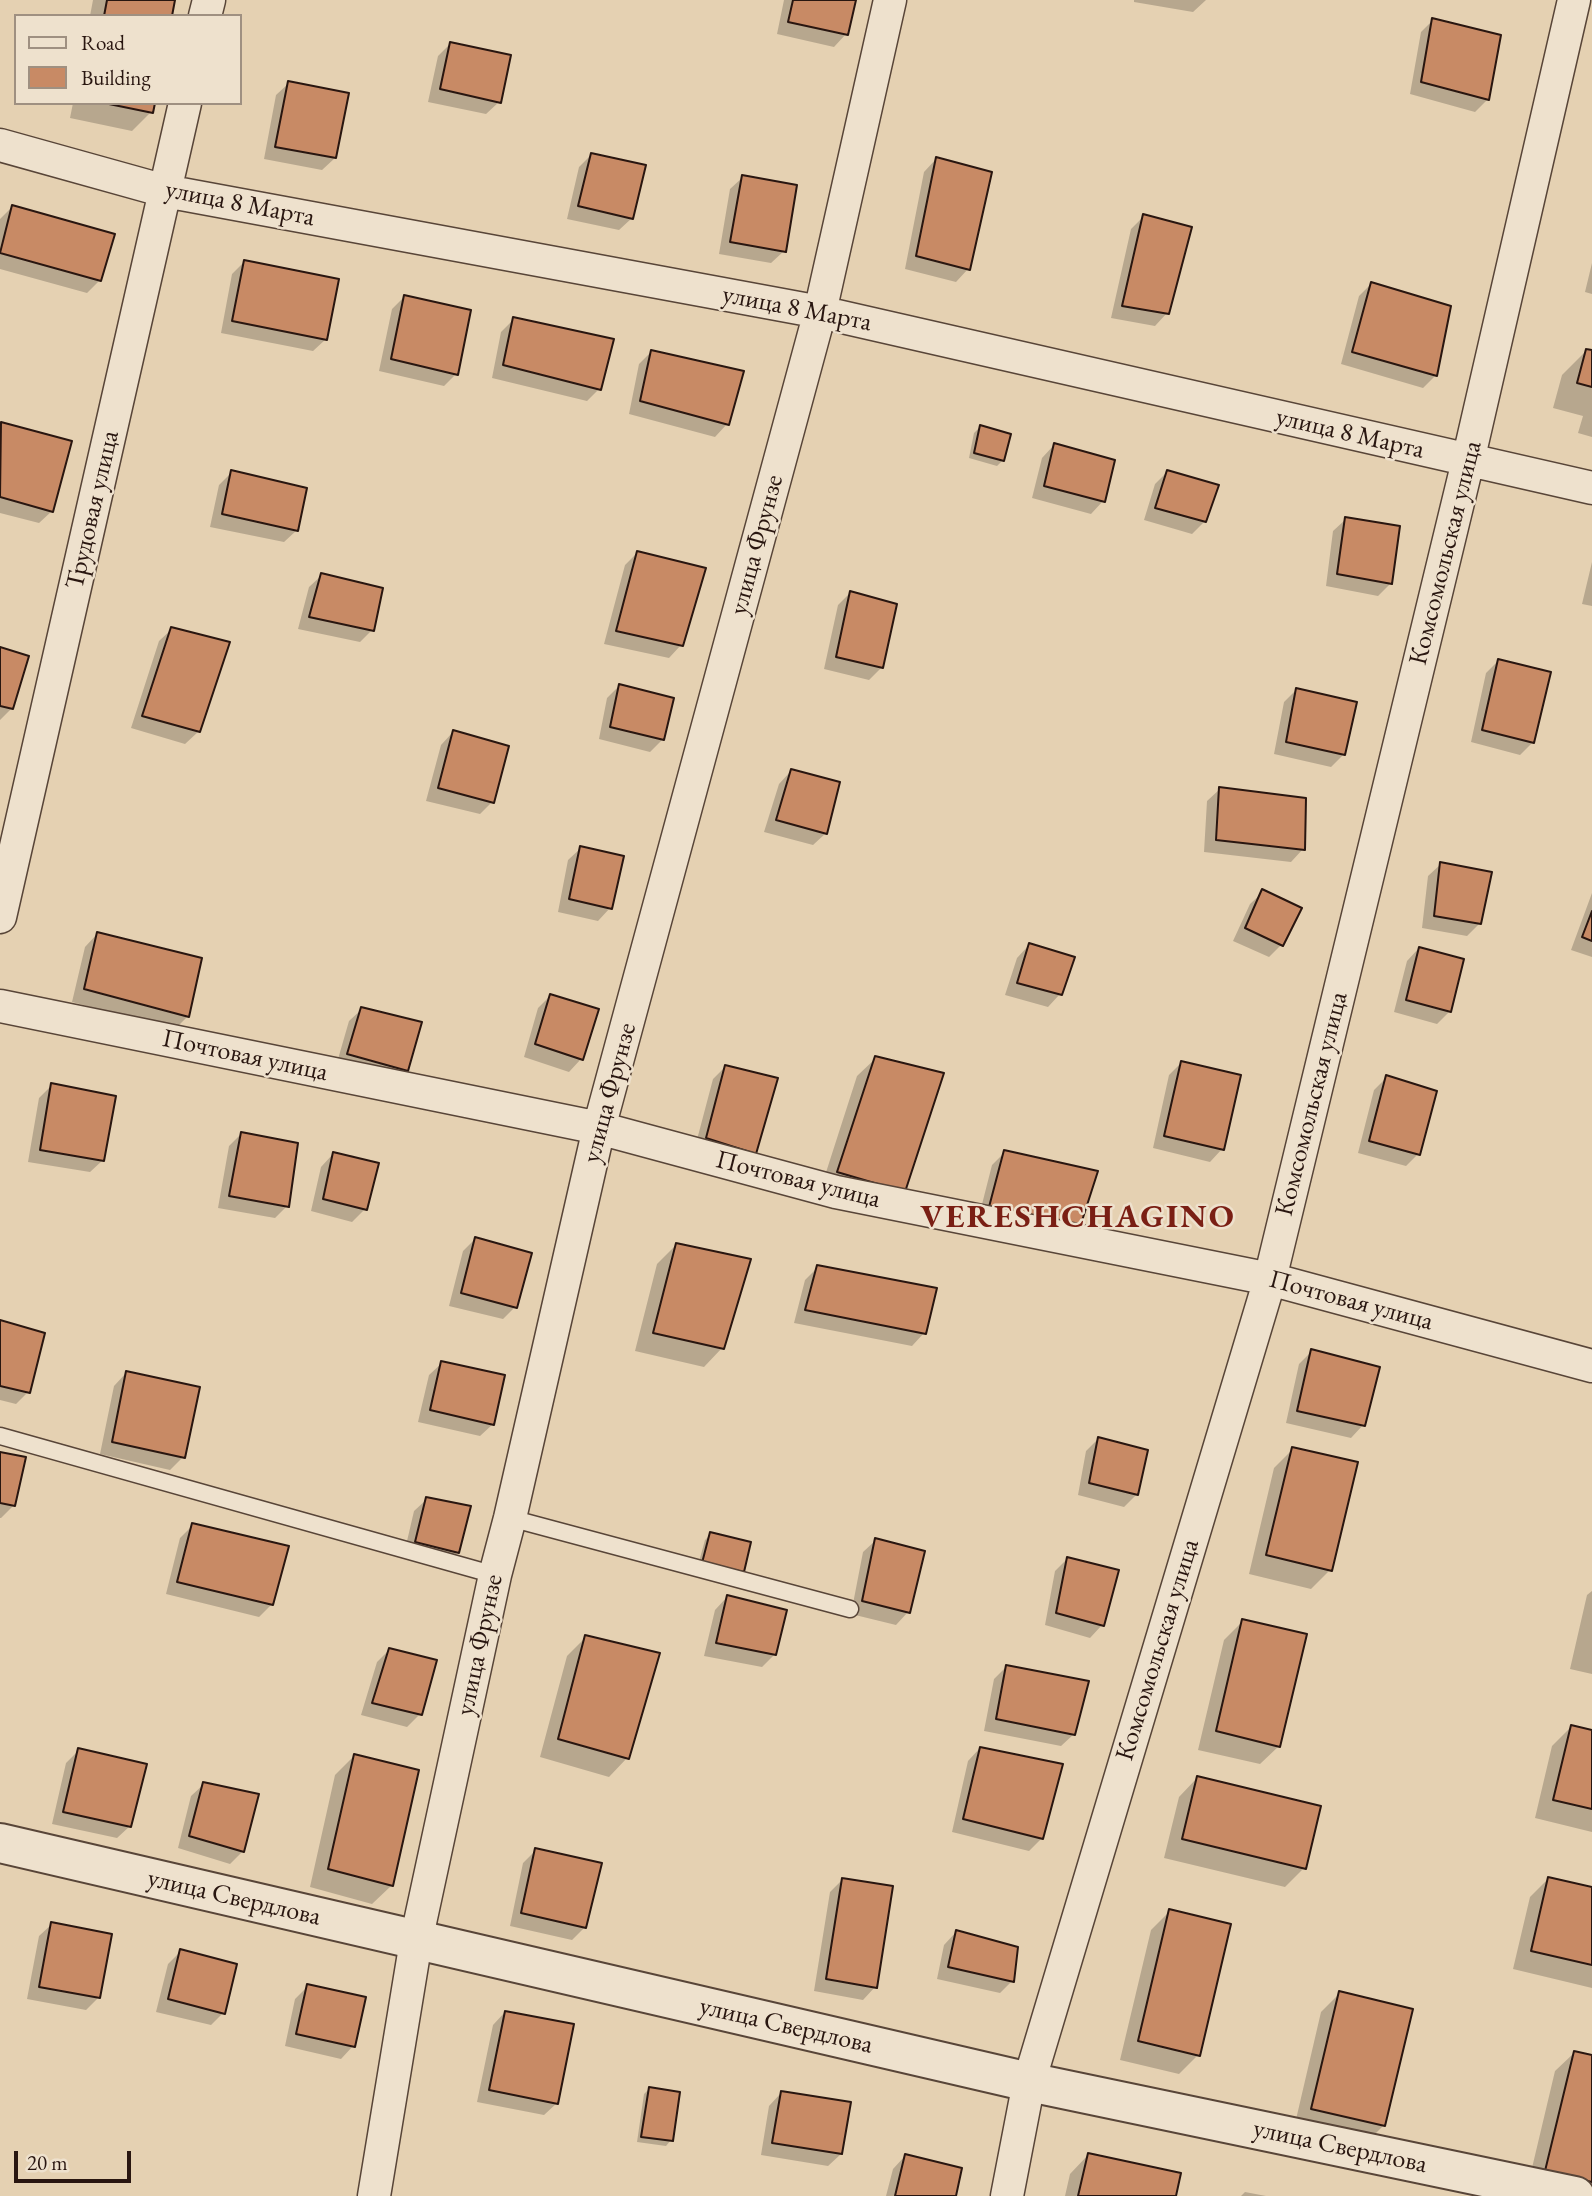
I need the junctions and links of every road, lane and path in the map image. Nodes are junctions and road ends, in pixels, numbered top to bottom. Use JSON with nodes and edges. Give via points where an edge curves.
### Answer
{"nodes":[{"id":1,"x":890,"y":0,"type":"edge"},
{"id":2,"x":1574,"y":0,"type":"edge"},
{"id":3,"x":185,"y":105,"type":"edge"},
{"id":4,"x":0,"y":145,"type":"edge"},
{"id":5,"x":165,"y":191,"type":"junction"},
{"id":6,"x":820,"y":312,"type":"junction"},
{"id":7,"x":1468,"y":461,"type":"junction"},
{"id":8,"x":1592,"y":488,"type":"edge"},
{"id":9,"x":0,"y":917,"type":"edge"},
{"id":10,"x":0,"y":1006,"type":"edge"},
{"id":11,"x":599,"y":1128,"type":"junction"},
{"id":12,"x":1270,"y":1279,"type":"junction"},
{"id":13,"x":1592,"y":1366,"type":"edge"},
{"id":14,"x":0,"y":1436,"type":"edge"},
{"id":15,"x":510,"y":1518,"type":"junction"},
{"id":16,"x":495,"y":1575,"type":"junction"},
{"id":17,"x":850,"y":1609,"type":"dead end"},
{"id":18,"x":0,"y":1843,"type":"edge"},
{"id":19,"x":416,"y":1941,"type":"junction"},
{"id":20,"x":1029,"y":2082,"type":"junction"},
{"id":21,"x":374,"y":2196,"type":"edge"},
{"id":22,"x":1007,"y":2196,"type":"edge"},
{"id":23,"x":1575,"y":2196,"type":"edge"}],
"edges":[{"from":1,"to":6,"type":"street","name":"улица Фрунзе"},
{"from":2,"to":7,"type":"street","name":"Комсомольская улица"},
{"from":3,"to":5,"type":"street","name":"Трудовая улица"},
{"from":4,"to":5,"type":"street","name":"улица 8 Марта"},
{"from":5,"to":6,"type":"street","name":"улица 8 Марта"},
{"from":5,"to":9,"type":"street","name":"Трудовая улица"},
{"from":6,"to":7,"type":"street","name":"улица 8 Марта"},
{"from":6,"to":11,"type":"street","name":"улица Фрунзе"},
{"from":7,"to":8,"type":"street","name":"улица 8 Марта"},
{"from":7,"to":12,"type":"street","name":"Комсомольская улица"},
{"from":10,"to":11,"type":"street","name":"Почтовая улица"},
{"from":11,"to":12,"type":"street","name":"Почтовая улица","via":[[836,1192]]},
{"from":11,"to":15,"type":"street","name":"улица Фрунзе"},
{"from":12,"to":13,"type":"street","name":"Почтовая улица"},
{"from":12,"to":20,"type":"street","name":"Комсомольская улица"},
{"from":14,"to":16,"type":"lane"},
{"from":15,"to":16,"type":"street","name":"улица Фрунзе"},
{"from":15,"to":17,"type":"lane"},
{"from":16,"to":19,"type":"street","name":"улица Фрунзе"},
{"from":18,"to":19,"type":"street","name":"улица Свердлова"},
{"from":19,"to":20,"type":"street","name":"улица Свердлова"},
{"from":19,"to":21,"type":"street","name":"улица Фрунзе"},
{"from":20,"to":22,"type":"street","name":"Комсомольская улица"},
{"from":20,"to":23,"type":"street","name":"улица Свердлова"}]}
